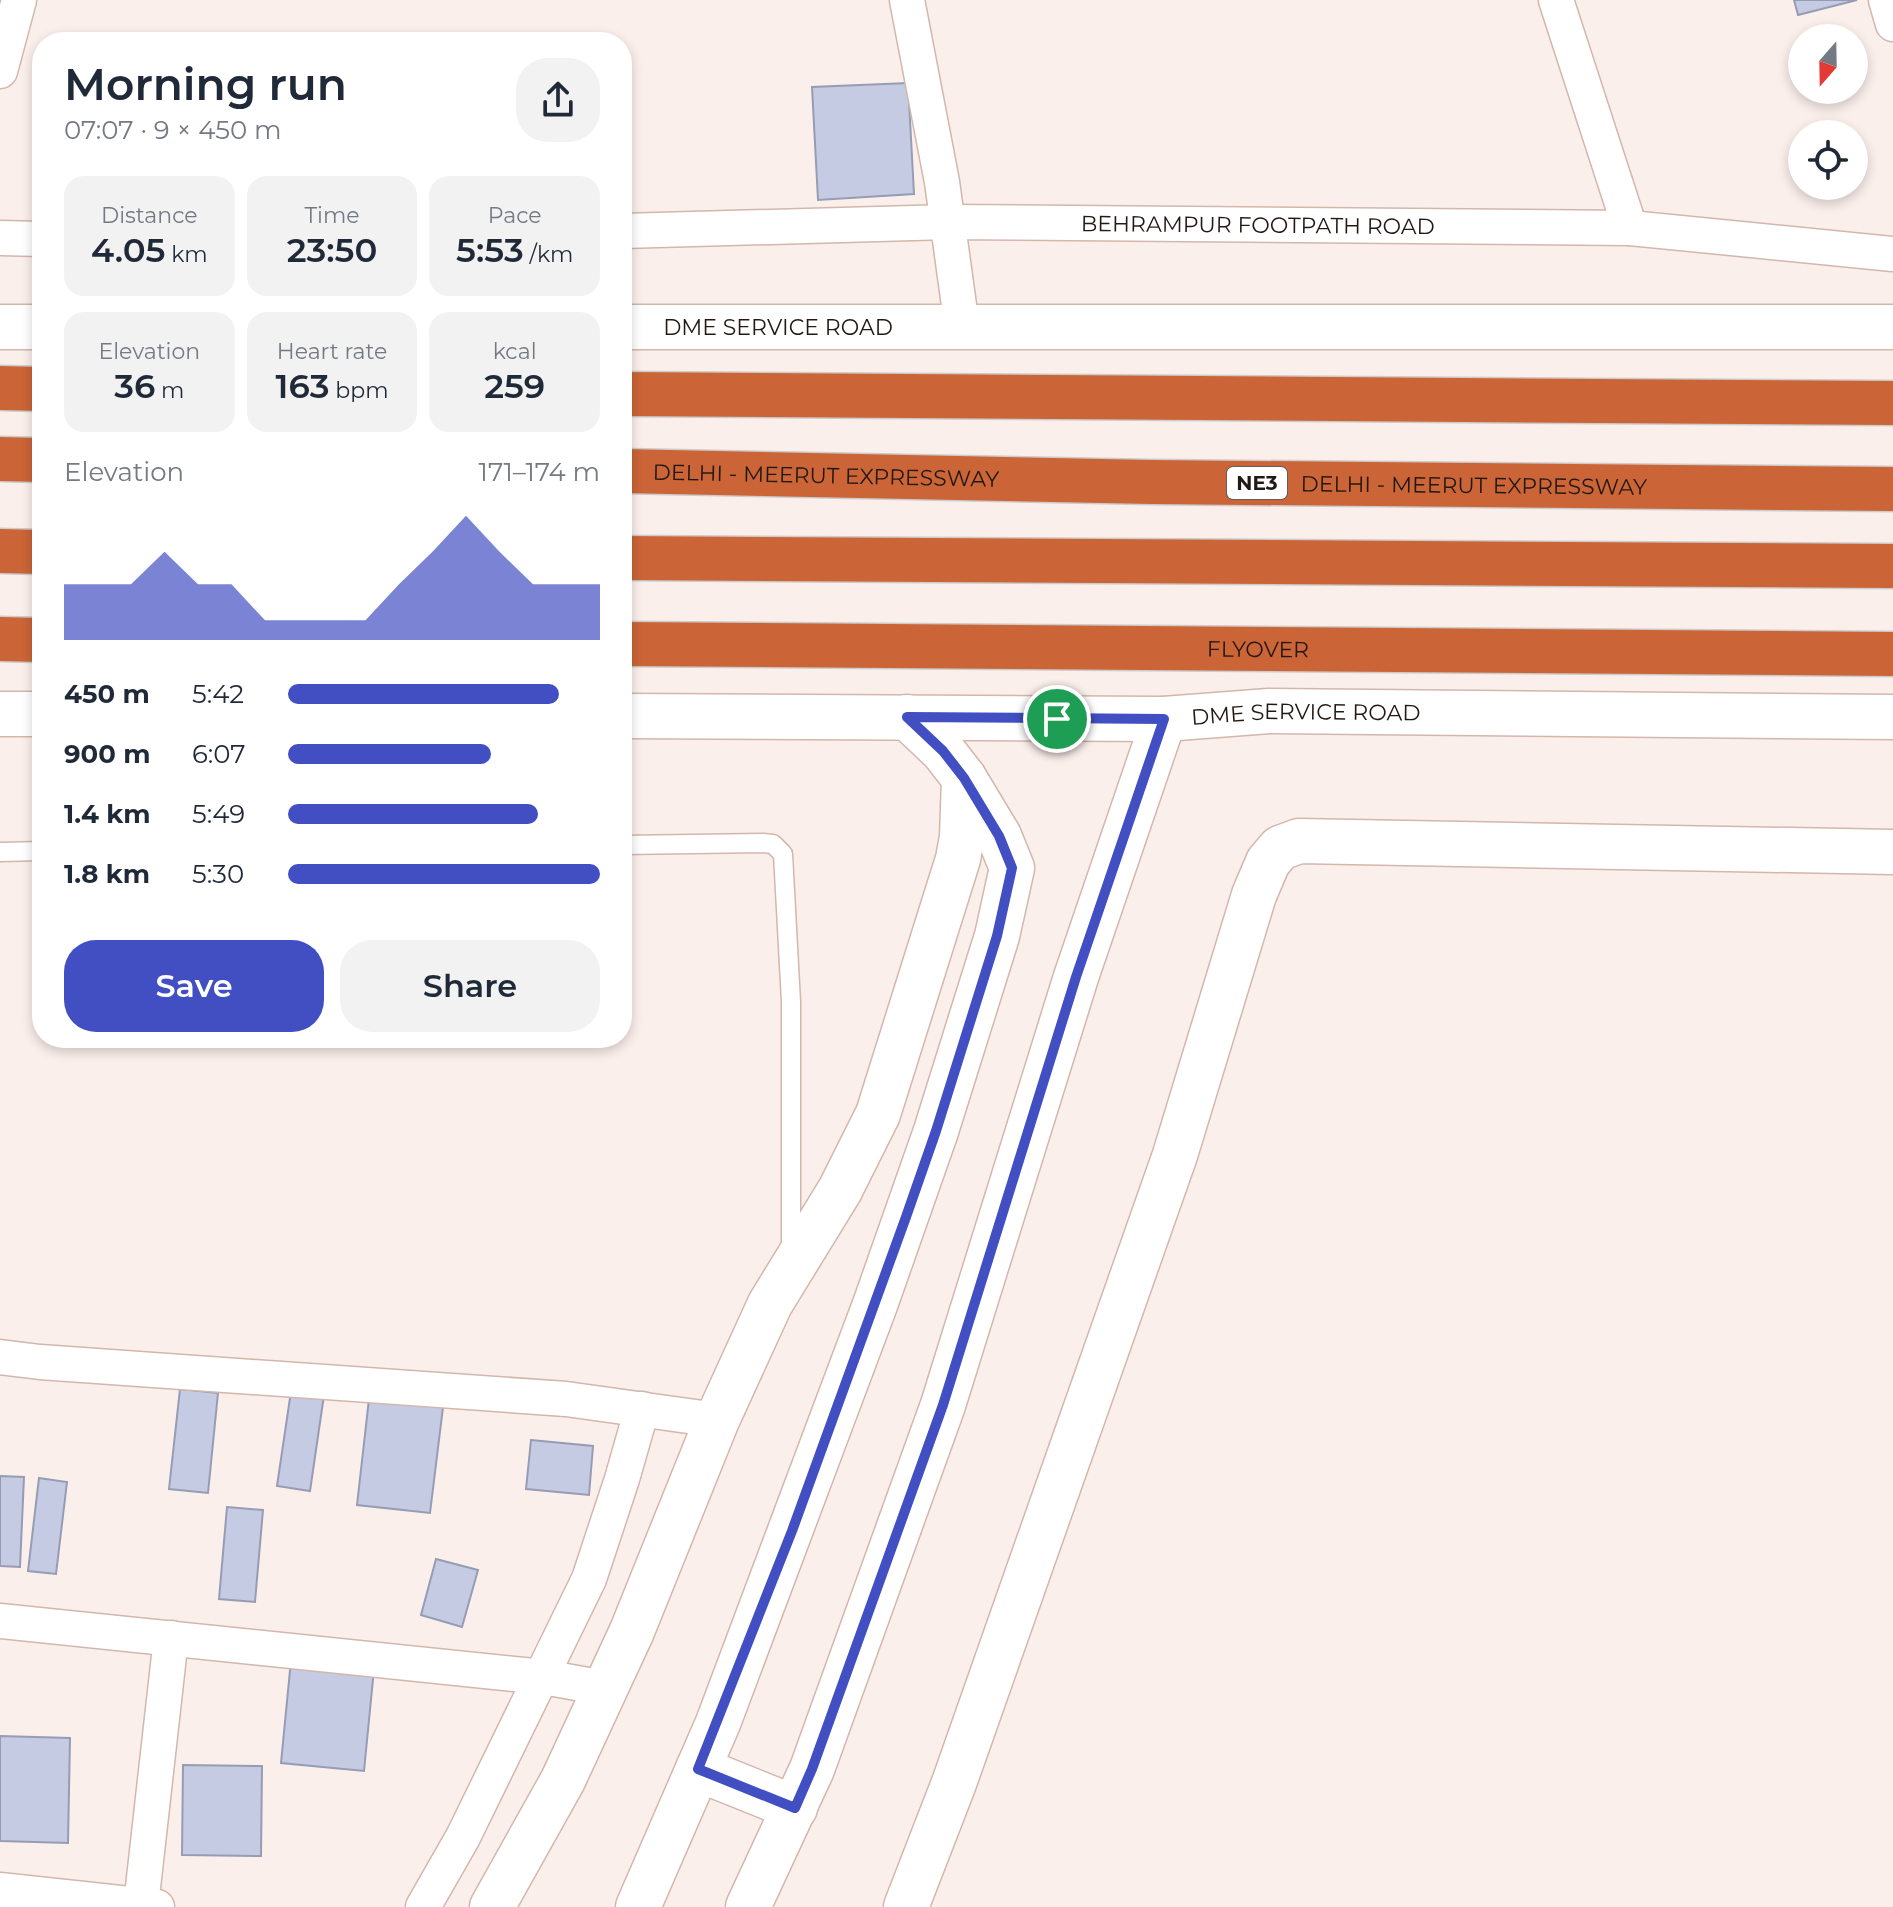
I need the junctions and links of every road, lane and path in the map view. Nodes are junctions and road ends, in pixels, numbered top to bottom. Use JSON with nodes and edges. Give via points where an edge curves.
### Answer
{"nodes":[{"id":1,"x":19,"y":0,"type":"edge"},
{"id":2,"x":907,"y":0,"type":"edge"},
{"id":3,"x":1556,"y":0,"type":"edge"},
{"id":4,"x":1886,"y":0,"type":"edge"},
{"id":5,"x":1893,"y":24,"type":"edge"},
{"id":6,"x":0,"y":71,"type":"edge"},
{"id":7,"x":949,"y":222,"type":"junction"},
{"id":8,"x":1630,"y":228,"type":"junction"},
{"id":9,"x":632,"y":231,"type":"edge"},
{"id":10,"x":0,"y":238,"type":"edge"},
{"id":11,"x":32,"y":239,"type":"edge"},
{"id":12,"x":1893,"y":254,"type":"edge"},
{"id":13,"x":0,"y":327,"type":"edge"},
{"id":14,"x":32,"y":327,"type":"edge"},
{"id":15,"x":632,"y":327,"type":"edge"},
{"id":16,"x":962,"y":327,"type":"junction"},
{"id":17,"x":1893,"y":327,"type":"edge"},
{"id":18,"x":0,"y":388,"type":"edge"},
{"id":19,"x":32,"y":389,"type":"edge"},
{"id":20,"x":632,"y":394,"type":"edge"},
{"id":21,"x":1893,"y":403,"type":"edge"},
{"id":22,"x":632,"y":471,"type":"edge"},
{"id":23,"x":1893,"y":489,"type":"edge"},
{"id":24,"x":632,"y":558,"type":"edge"},
{"id":25,"x":1893,"y":566,"type":"edge"},
{"id":26,"x":0,"y":639,"type":"edge"},
{"id":27,"x":32,"y":640,"type":"edge"},
{"id":28,"x":632,"y":644,"type":"edge"},
{"id":29,"x":1893,"y":654,"type":"edge"},
{"id":30,"x":0,"y":714,"type":"edge"},
{"id":31,"x":32,"y":714,"type":"edge"},
{"id":32,"x":632,"y":716,"type":"edge"},
{"id":33,"x":907,"y":717,"type":"junction"},
{"id":34,"x":1893,"y":717,"type":"edge"},
{"id":35,"x":1164,"y":719,"type":"junction"},
{"id":36,"x":964,"y":778,"type":"junction"},
{"id":37,"x":632,"y":845,"type":"edge"},
{"id":38,"x":32,"y":851,"type":"edge"},
{"id":39,"x":0,"y":852,"type":"edge"},
{"id":40,"x":1893,"y":852,"type":"edge"},
{"id":41,"x":791,"y":1271,"type":"junction"},
{"id":42,"x":0,"y":1357,"type":"edge"},
{"id":43,"x":642,"y":1409,"type":"junction"},
{"id":44,"x":717,"y":1420,"type":"junction"},
{"id":45,"x":0,"y":1621,"type":"edge"},
{"id":46,"x":171,"y":1638,"type":"junction"},
{"id":47,"x":543,"y":1677,"type":"junction"},
{"id":48,"x":605,"y":1688,"type":"junction"},
{"id":49,"x":698,"y":1769,"type":"junction"},
{"id":50,"x":795,"y":1808,"type":"junction"},
{"id":51,"x":0,"y":1890,"type":"edge"},
{"id":52,"x":149,"y":1906,"type":"edge"},
{"id":53,"x":423,"y":1907,"type":"edge"},
{"id":54,"x":492,"y":1907,"type":"edge"},
{"id":55,"x":638,"y":1907,"type":"edge"},
{"id":56,"x":748,"y":1907,"type":"edge"},
{"id":57,"x":906,"y":1907,"type":"edge"}],
"edges":[{"from":1,"to":6,"type":"street"},
{"from":2,"to":7,"type":"street"},
{"from":3,"to":8,"type":"street"},
{"from":4,"to":5,"type":"street"},
{"from":7,"to":8,"type":"street","name":"BEHRAMPUR FOOTPATH ROAD"},
{"from":7,"to":9,"type":"street","name":"BEHRAMPUR FOOTPATH ROAD"},
{"from":7,"to":16,"type":"street"},
{"from":8,"to":12,"type":"street","name":"BEHRAMPUR FOOTPATH ROAD"},
{"from":10,"to":11,"type":"street"},
{"from":13,"to":14,"type":"main road"},
{"from":15,"to":16,"type":"main road","name":"DME SERVICE ROAD"},
{"from":16,"to":17,"type":"main road","name":"DME SERVICE ROAD"},
{"from":18,"to":19,"type":"highway"},
{"from":20,"to":21,"type":"highway"},
{"from":22,"to":23,"type":"highway","name":"DELHI - MEERUT EXPRESSWAY","number":"NE3"},
{"from":24,"to":25,"type":"highway"},
{"from":26,"to":27,"type":"highway"},
{"from":28,"to":29,"type":"highway","name":"FLYOVER"},
{"from":30,"to":31,"type":"main road"},
{"from":32,"to":33,"type":"main road","name":"DME SERVICE ROAD"},
{"from":33,"to":35,"type":"main road","name":"DME SERVICE ROAD"},
{"from":33,"to":36,"type":"main road"},
{"from":34,"to":35,"type":"main road","name":"DME SERVICE ROAD","via":[[1269,711]]},
{"from":35,"to":50,"type":"main road","via":[[1076,977],[943,1405]]},
{"from":36,"to":41,"type":"main road","via":[[955,871],[878,1114]]},
{"from":36,"to":49,"type":"main road","via":[[1012,868],[997,936],[872,1315]]},
{"from":37,"to":41,"type":"lane","via":[[763,843],[783,854],[791,1002]]},
{"from":38,"to":39,"type":"lane"},
{"from":40,"to":57,"type":"main road","via":[[1299,841],[1280,848],[1254,895],[1175,1155]]},
{"from":41,"to":44,"type":"main road","via":[[770,1304]]},
{"from":42,"to":43,"type":"street"},
{"from":43,"to":44,"type":"street"},
{"from":43,"to":47,"type":"street","via":[[589,1579]]},
{"from":44,"to":48,"type":"main road"},
{"from":45,"to":46,"type":"street"},
{"from":46,"to":47,"type":"street"},
{"from":46,"to":52,"type":"street"},
{"from":47,"to":48,"type":"street"},
{"from":47,"to":53,"type":"street"},
{"from":48,"to":54,"type":"main road","via":[[563,1780]]},
{"from":49,"to":50,"type":"main road"},
{"from":49,"to":55,"type":"main road"},
{"from":50,"to":56,"type":"main road"},
{"from":51,"to":52,"type":"street"}]}
